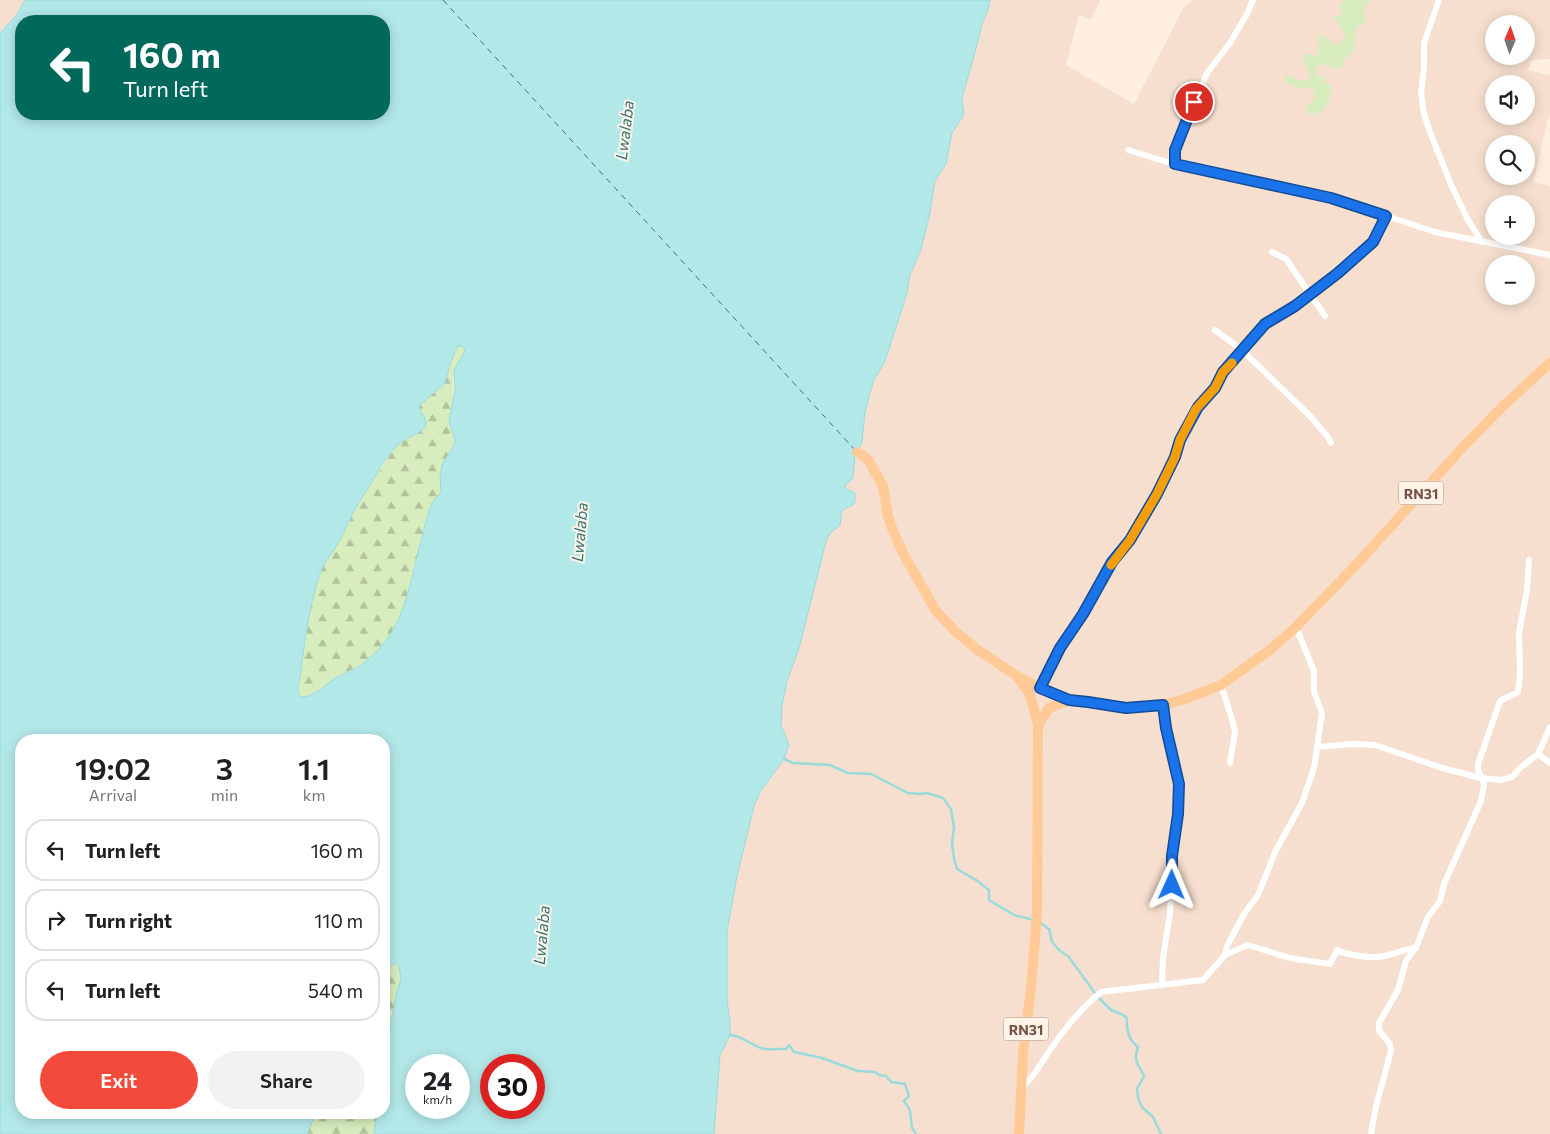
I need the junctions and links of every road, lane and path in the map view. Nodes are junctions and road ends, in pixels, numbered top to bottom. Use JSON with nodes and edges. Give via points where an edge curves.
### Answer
{"nodes":[{"id":1,"x":1253,"y":0,"type":"edge"},
{"id":2,"x":1439,"y":0,"type":"edge"},
{"id":3,"x":1128,"y":150,"type":"dead end"},
{"id":4,"x":1175,"y":164,"type":"junction"},
{"id":5,"x":1386,"y":216,"type":"junction"},
{"id":6,"x":1482,"y":242,"type":"junction"},
{"id":7,"x":1272,"y":252,"type":"dead end"},
{"id":8,"x":1550,"y":255,"type":"edge"},
{"id":9,"x":1309,"y":294,"type":"junction"},
{"id":10,"x":1325,"y":316,"type":"dead end"},
{"id":11,"x":1215,"y":330,"type":"dead end"},
{"id":12,"x":1242,"y":350,"type":"junction"},
{"id":13,"x":1550,"y":363,"type":"edge"},
{"id":14,"x":1331,"y":443,"type":"dead end"},
{"id":15,"x":857,"y":452,"type":"dead end"},
{"id":16,"x":1529,"y":560,"type":"dead end"},
{"id":17,"x":1296,"y":627,"type":"junction"},
{"id":18,"x":1017,"y":676,"type":"junction"},
{"id":19,"x":1221,"y":685,"type":"junction"},
{"id":20,"x":1040,"y":688,"type":"junction"},
{"id":21,"x":1069,"y":700,"type":"junction"},
{"id":22,"x":1163,"y":705,"type":"junction"},
{"id":23,"x":1038,"y":725,"type":"junction"},
{"id":24,"x":1550,"y":727,"type":"edge"},
{"id":25,"x":1317,"y":746,"type":"junction"},
{"id":26,"x":1538,"y":754,"type":"junction"},
{"id":27,"x":1230,"y":762,"type":"dead end"},
{"id":28,"x":1550,"y":762,"type":"edge"},
{"id":29,"x":1481,"y":778,"type":"junction"},
{"id":30,"x":1416,"y":948,"type":"junction"},
{"id":31,"x":1224,"y":955,"type":"junction"},
{"id":32,"x":1162,"y":984,"type":"junction"},
{"id":33,"x":1022,"y":1090,"type":"junction"},
{"id":34,"x":1019,"y":1134,"type":"edge"},
{"id":35,"x":1371,"y":1134,"type":"edge"}],
"edges":[{"from":1,"to":4,"type":"street","via":[[1230,43],[1207,73],[1175,150]]},
{"from":2,"to":6,"type":"street","via":[[1424,43],[1421,93],[1424,114],[1452,187]]},
{"from":3,"to":4,"type":"street"},
{"from":4,"to":5,"type":"street","via":[[1331,198]]},
{"from":5,"to":6,"type":"street","via":[[1435,232]]},
{"from":5,"to":9,"type":"street","via":[[1373,242]]},
{"from":6,"to":8,"type":"street"},
{"from":7,"to":9,"type":"street","via":[[1286,259]]},
{"from":9,"to":10,"type":"street"},
{"from":9,"to":12,"type":"street","via":[[1267,322]]},
{"from":11,"to":12,"type":"street"},
{"from":12,"to":14,"type":"street","via":[[1310,416]]},
{"from":12,"to":20,"type":"street","via":[[1196,409],[1157,494],[1060,648]]},
{"from":13,"to":17,"type":"main road","number":"RN31","via":[[1464,446]]},
{"from":15,"to":18,"type":"main road","via":[[868,460],[883,486],[893,531],[936,611],[978,650]]},
{"from":16,"to":29,"type":"street","via":[[1520,633],[1518,692],[1500,701],[1478,764]]},
{"from":17,"to":19,"type":"main road","number":"RN31"},
{"from":17,"to":25,"type":"street","via":[[1314,671],[1314,692],[1322,713]]},
{"from":18,"to":20,"type":"main road"},
{"from":18,"to":23,"type":"main road","via":[[1030,694]]},
{"from":19,"to":22,"type":"main road","number":"RN31"},
{"from":19,"to":27,"type":"street","via":[[1235,732]]},
{"from":20,"to":21,"type":"main road"},
{"from":21,"to":22,"type":"main road","number":"RN31","via":[[1126,708]]},
{"from":21,"to":23,"type":"main road","via":[[1050,708]]},
{"from":22,"to":32,"type":"street","via":[[1179,784],[1179,810]]},
{"from":23,"to":33,"type":"main road","number":"RN31","via":[[1037,913]]},
{"from":24,"to":26,"type":"street"},
{"from":25,"to":29,"type":"street","via":[[1375,745]]},
{"from":25,"to":31,"type":"street","via":[[1314,768],[1302,803],[1276,850],[1258,895],[1244,914]]},
{"from":26,"to":28,"type":"street"},
{"from":26,"to":29,"type":"street","via":[[1512,776],[1501,780]]},
{"from":29,"to":30,"type":"street","via":[[1484,784],[1481,801],[1444,884],[1440,901],[1428,917]]},
{"from":30,"to":31,"type":"street","via":[[1380,957],[1346,954],[1337,950],[1330,964],[1290,958],[1250,945]]},
{"from":30,"to":35,"type":"street","via":[[1406,962],[1398,990],[1379,1023],[1391,1051]]},
{"from":31,"to":32,"type":"street","via":[[1203,980]]},
{"from":32,"to":33,"type":"street","via":[[1101,992],[1090,1000]]},
{"from":33,"to":34,"type":"main road","number":"RN31"}]}
